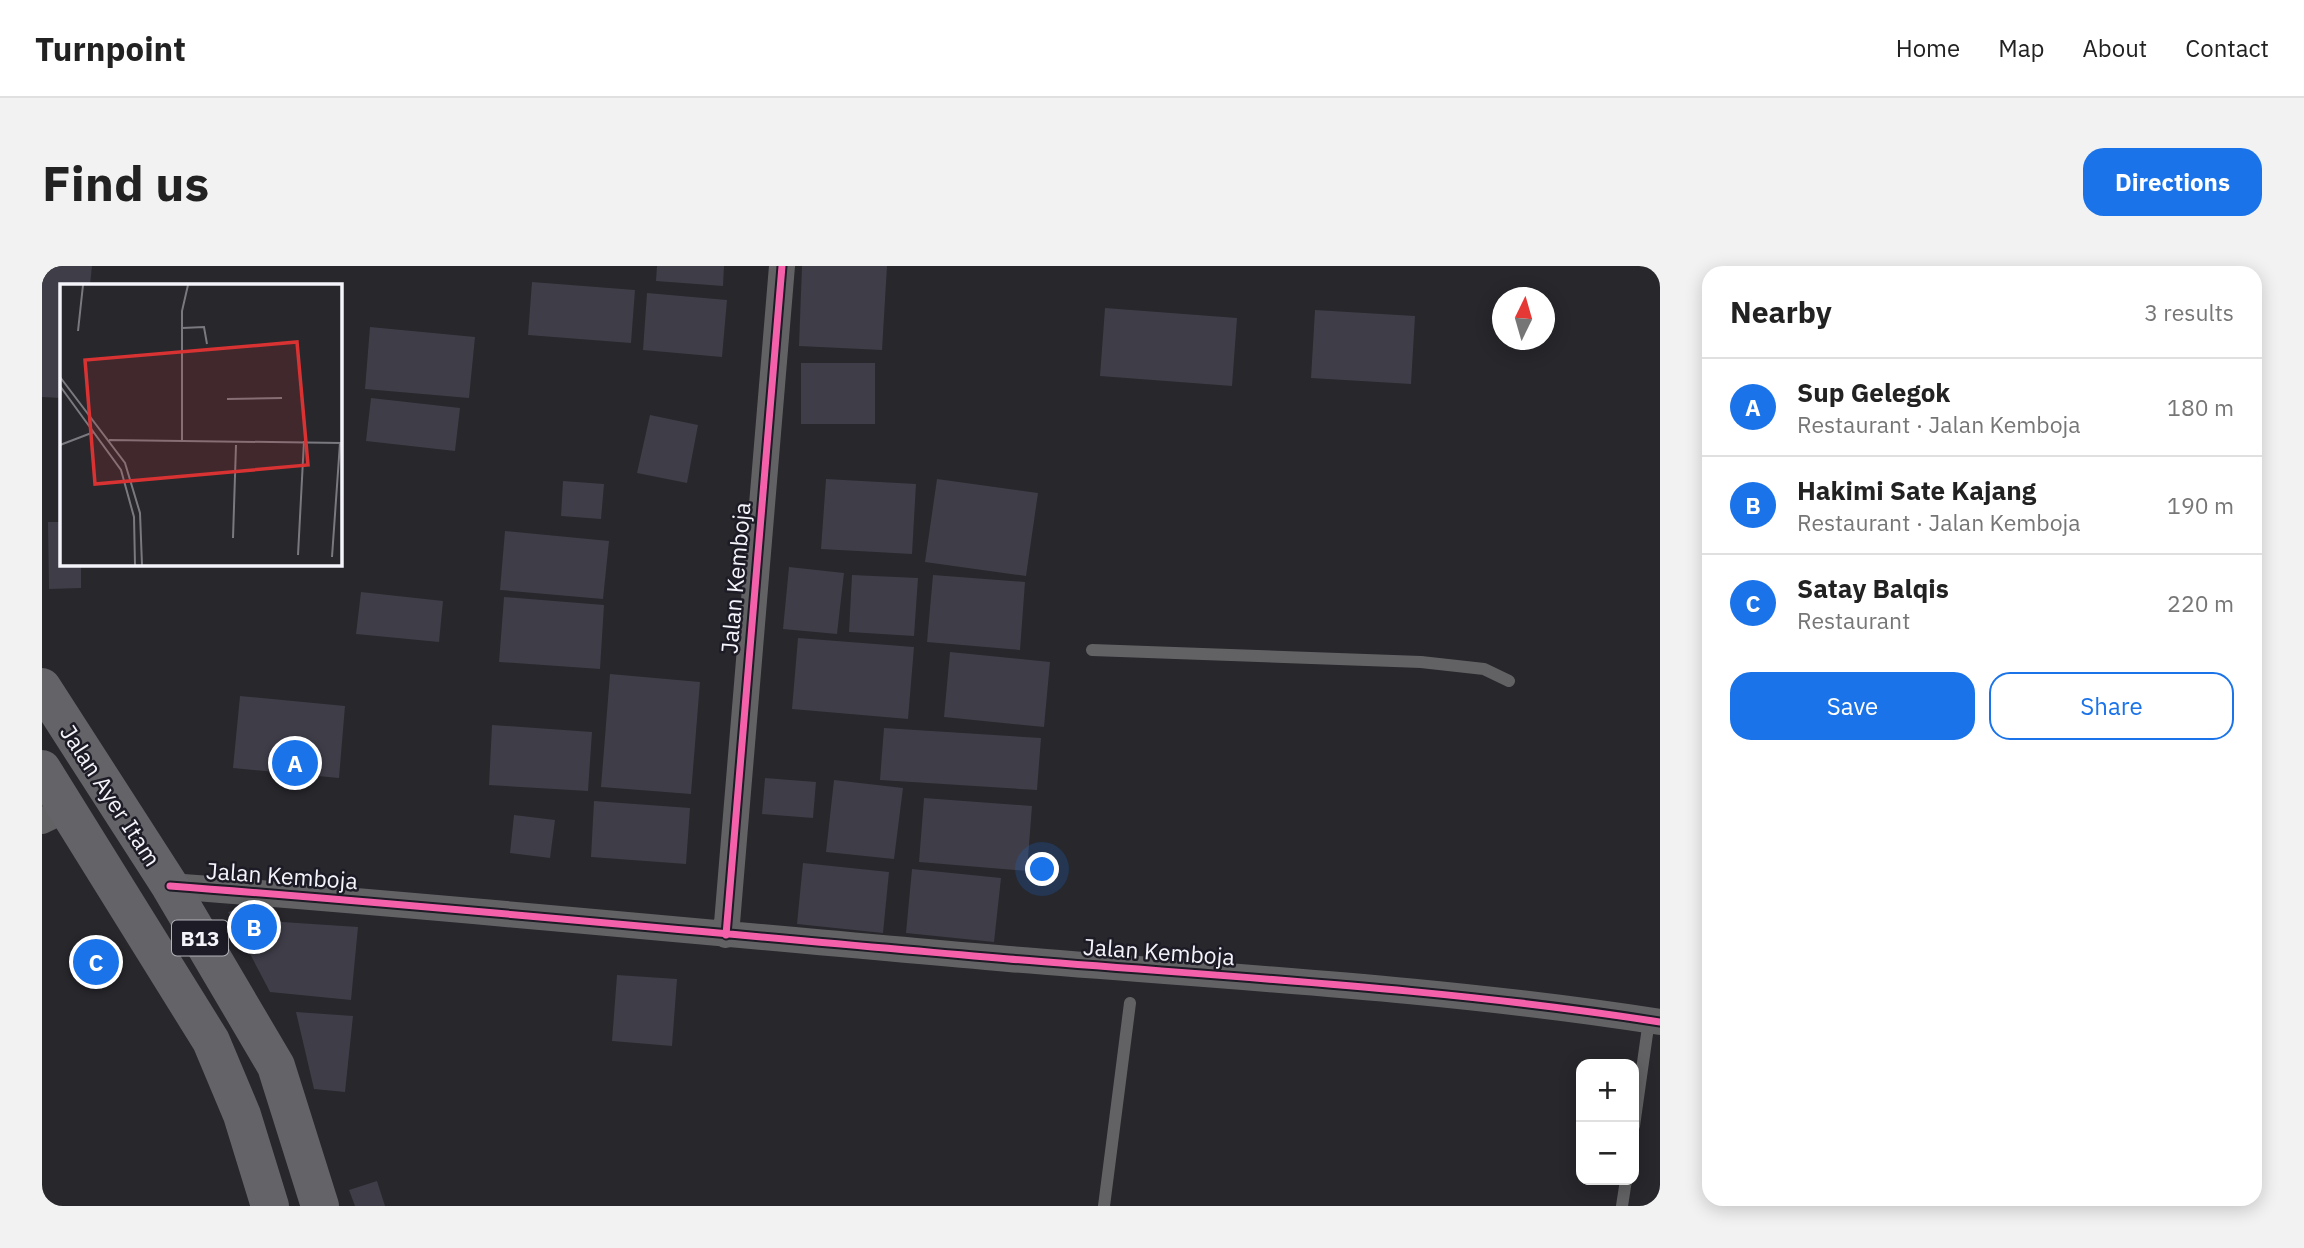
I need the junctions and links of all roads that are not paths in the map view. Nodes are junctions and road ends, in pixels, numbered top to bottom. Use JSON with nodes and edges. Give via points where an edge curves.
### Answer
{"nodes":[{"id":1,"x":782,"y":266,"type":"edge"},
{"id":2,"x":1092,"y":650,"type":"dead end"},
{"id":3,"x":1509,"y":681,"type":"dead end"},
{"id":4,"x":42,"y":687,"type":"edge"},
{"id":5,"x":42,"y":769,"type":"edge"},
{"id":6,"x":55,"y":815,"type":"edge"},
{"id":7,"x":170,"y":886,"type":"junction"},
{"id":8,"x":726,"y":935,"type":"junction"},
{"id":9,"x":1130,"y":1003,"type":"dead end"},
{"id":10,"x":1654,"y":1021,"type":"edge"},
{"id":11,"x":1635,"y":1122,"type":"edge"},
{"id":12,"x":1625,"y":1185,"type":"edge"},
{"id":13,"x":270,"y":1206,"type":"edge"},
{"id":14,"x":320,"y":1206,"type":"edge"},
{"id":15,"x":1104,"y":1206,"type":"edge"},
{"id":16,"x":1622,"y":1206,"type":"edge"}],
"edges":[{"from":1,"to":8,"type":"street","name":"Jalan Kemboja"},
{"from":2,"to":3,"type":"lane","via":[[1421,662],[1484,669]]},
{"from":4,"to":7,"type":"main road","name":"Jalan Ayer Itam","number":"B13"},
{"from":5,"to":6,"type":"main road","name":"Jalan Ayer Itam","number":"B13"},
{"from":6,"to":13,"type":"main road","name":"Jalan Ayer Itam","number":"B13","via":[[130,911],[211,1041],[242,1115]]},
{"from":7,"to":8,"type":"street","name":"Jalan Kemboja","via":[[453,907]]},
{"from":7,"to":14,"type":"main road","name":"Jalan Ayer Itam","number":"B13","via":[[276,1066]]},
{"from":8,"to":10,"type":"street","name":"Jalan Kemboja","via":[[1353,985]]},
{"from":9,"to":15,"type":"lane"},
{"from":10,"to":11,"type":"lane"},
{"from":12,"to":16,"type":"lane"}]}
